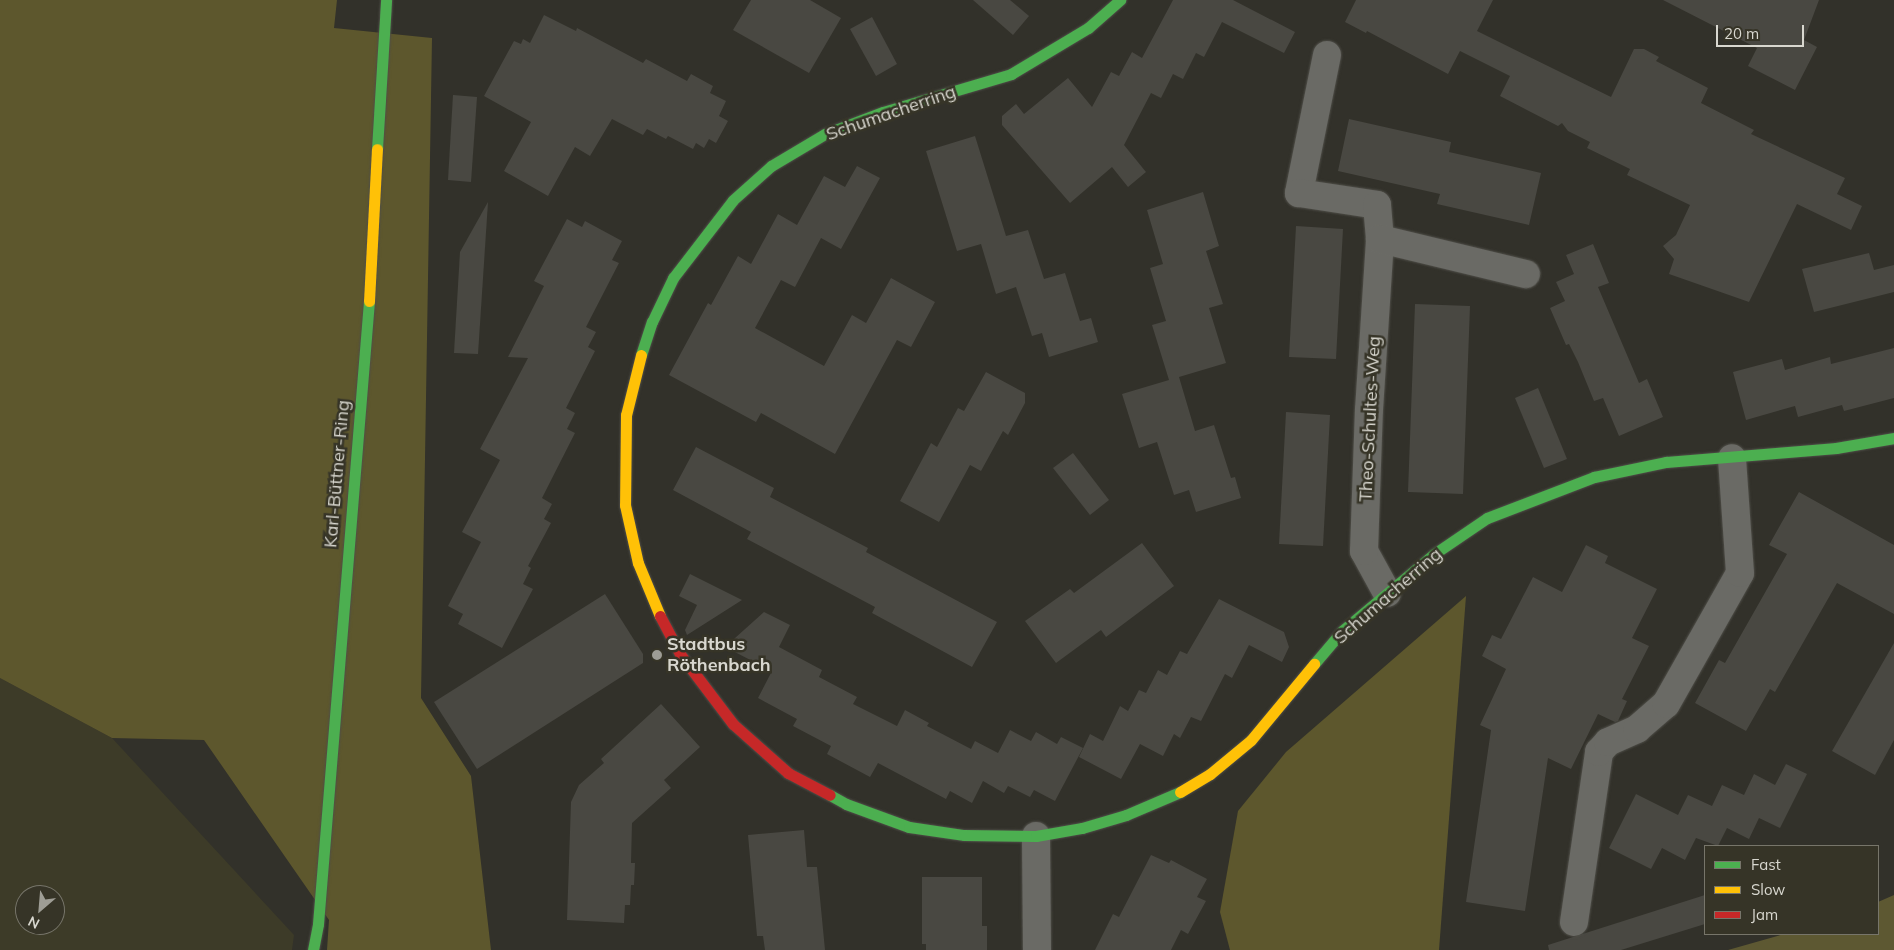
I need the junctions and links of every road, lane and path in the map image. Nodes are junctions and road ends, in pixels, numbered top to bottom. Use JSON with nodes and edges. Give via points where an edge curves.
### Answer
{"nodes":[{"id":1,"x":386,"y":0,"type":"edge"},
{"id":2,"x":1120,"y":0,"type":"edge"},
{"id":3,"x":1327,"y":54,"type":"dead end"},
{"id":4,"x":1380,"y":239,"type":"junction"},
{"id":5,"x":1526,"y":274,"type":"dead end"},
{"id":6,"x":1894,"y":438,"type":"edge"},
{"id":7,"x":1732,"y":458,"type":"junction"},
{"id":8,"x":1387,"y":592,"type":"junction"},
{"id":9,"x":1036,"y":836,"type":"junction"},
{"id":10,"x":1574,"y":922,"type":"dead end"},
{"id":11,"x":313,"y":950,"type":"edge"},
{"id":12,"x":1037,"y":950,"type":"edge"}],
"edges":[{"from":1,"to":11,"type":"street","name":"Karl-Büttner-Ring","via":[[367,328],[318,924]]},
{"from":2,"to":9,"type":"street","name":"Schumacherring","via":[[1088,28],[1011,74],[882,112],[825,134],[771,166],[733,200],[673,278],[652,322],[626,415],[625,505],[638,563],[655,608],[680,654],[733,724],[788,773],[846,804],[909,827],[964,835]]},
{"from":3,"to":4,"type":"street","name":"Theo-Schultes-Weg","via":[[1299,193],[1377,205]]},
{"from":4,"to":5,"type":"street"},
{"from":4,"to":8,"type":"street","name":"Theo-Schultes-Weg","via":[[1364,552]]},
{"from":6,"to":7,"type":"street","name":"Schumacherring","via":[[1836,448]]},
{"from":7,"to":8,"type":"street","name":"Schumacherring","via":[[1666,462],[1594,478],[1487,518],[1434,554]]},
{"from":7,"to":10,"type":"street","via":[[1740,573],[1666,704],[1637,728],[1608,742],[1599,752]]},
{"from":8,"to":9,"type":"street","name":"Schumacherring","via":[[1342,631],[1251,740],[1210,774],[1170,798],[1126,815],[1082,828]]},
{"from":9,"to":12,"type":"street"}]}
